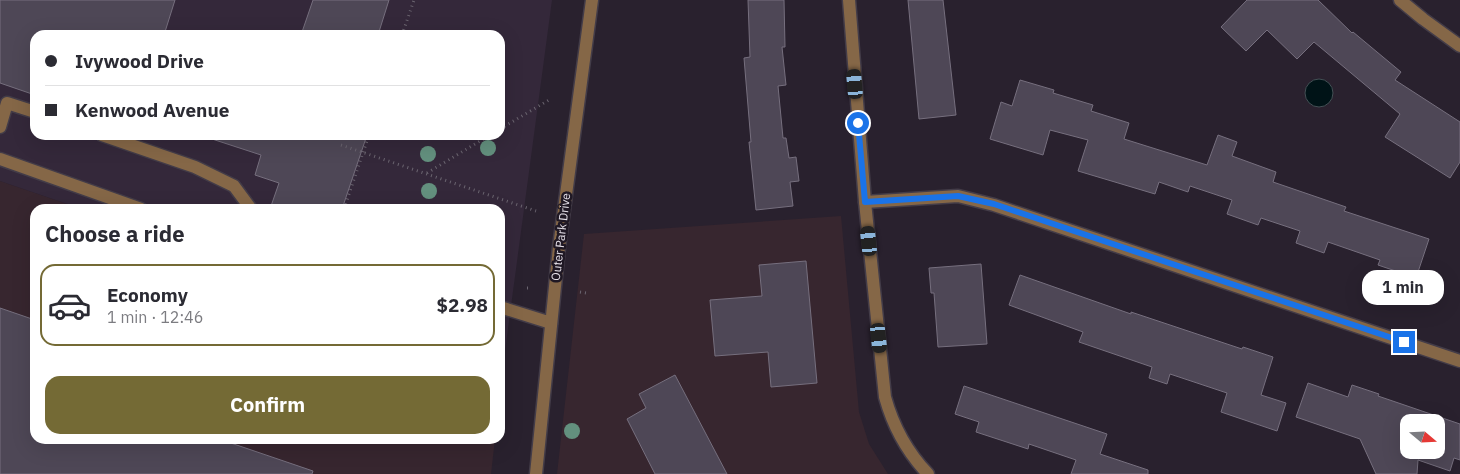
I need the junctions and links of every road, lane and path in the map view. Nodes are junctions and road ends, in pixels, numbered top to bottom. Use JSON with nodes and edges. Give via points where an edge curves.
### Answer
{"nodes":[{"id":1,"x":414,"y":0,"type":"edge"},
{"id":2,"x":592,"y":0,"type":"edge"},
{"id":3,"x":849,"y":0,"type":"edge"},
{"id":4,"x":1400,"y":0,"type":"edge"},
{"id":5,"x":404,"y":30,"type":"edge"},
{"id":6,"x":1460,"y":46,"type":"edge"},
{"id":7,"x":549,"y":100,"type":"dead end"},
{"id":8,"x":30,"y":110,"type":"edge"},
{"id":9,"x":505,"y":126,"type":"edge"},
{"id":10,"x":0,"y":127,"type":"edge"},
{"id":11,"x":117,"y":140,"type":"edge"},
{"id":12,"x":367,"y":140,"type":"edge"},
{"id":13,"x":482,"y":140,"type":"edge"},
{"id":14,"x":341,"y":145,"type":"dead end"},
{"id":15,"x":363,"y":152,"type":"junction"},
{"id":16,"x":0,"y":159,"type":"edge"},
{"id":17,"x":427,"y":173,"type":"junction"},
{"id":18,"x":865,"y":202,"type":"junction"},
{"id":19,"x":127,"y":204,"type":"edge"},
{"id":20,"x":247,"y":204,"type":"edge"},
{"id":21,"x":346,"y":204,"type":"edge"},
{"id":22,"x":536,"y":211,"type":"dead end"},
{"id":23,"x":580,"y":292,"type":"dead end"},
{"id":24,"x":586,"y":293,"type":"dead end"},
{"id":25,"x":505,"y":309,"type":"edge"},
{"id":26,"x":551,"y":323,"type":"junction"},
{"id":27,"x":1460,"y":361,"type":"edge"},
{"id":28,"x":536,"y":474,"type":"edge"},
{"id":29,"x":928,"y":474,"type":"edge"}],
"edges":[{"from":1,"to":5,"type":"path"},
{"from":2,"to":26,"type":"street","name":"Outer Park Drive"},
{"from":3,"to":18,"type":"street"},
{"from":4,"to":6,"type":"street"},
{"from":7,"to":9,"type":"path"},
{"from":8,"to":10,"type":"street","via":[[7,103]]},
{"from":11,"to":20,"type":"street","via":[[195,166],[234,186]]},
{"from":12,"to":15,"type":"path"},
{"from":13,"to":17,"type":"path"},
{"from":14,"to":15,"type":"path"},
{"from":15,"to":17,"type":"path"},
{"from":15,"to":21,"type":"path"},
{"from":16,"to":19,"type":"street"},
{"from":17,"to":22,"type":"path"},
{"from":18,"to":27,"type":"street","via":[[958,196],[994,204]]},
{"from":18,"to":29,"type":"street","via":[[885,397],[891,419],[905,445]]},
{"from":23,"to":24,"type":"path"},
{"from":25,"to":26,"type":"street"},
{"from":26,"to":28,"type":"street","name":"Outer Park Drive"}]}
